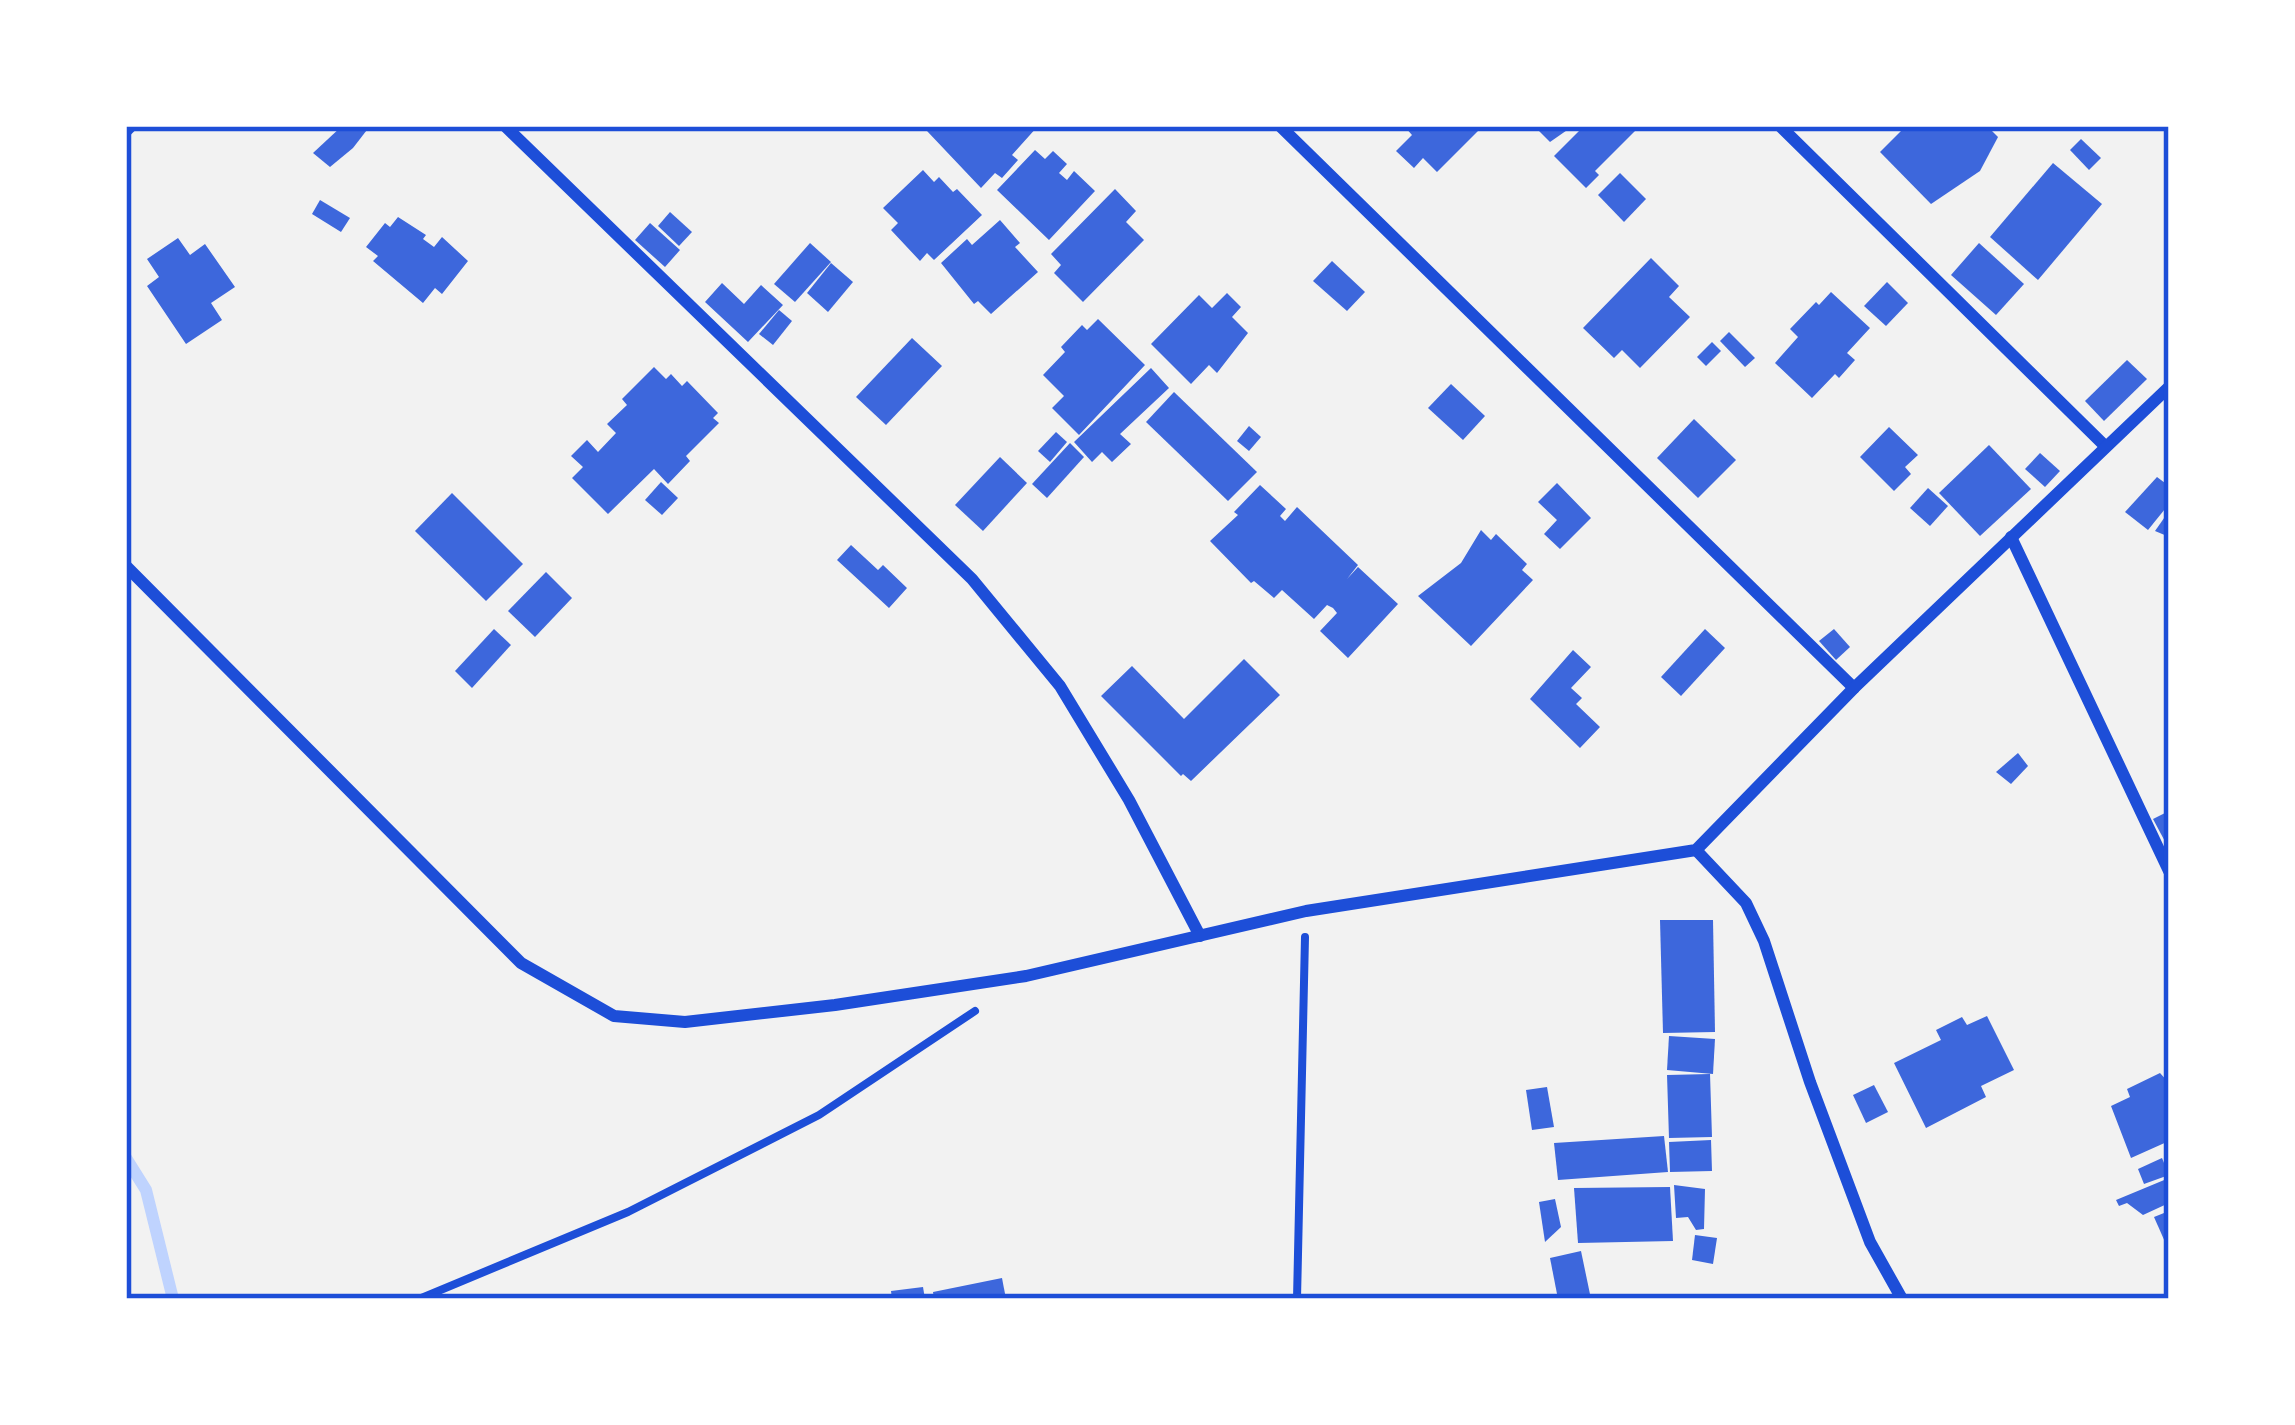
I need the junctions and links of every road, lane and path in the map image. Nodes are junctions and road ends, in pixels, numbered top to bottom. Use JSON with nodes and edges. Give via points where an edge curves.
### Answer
{"nodes":[{"id":1,"x":505,"y":126,"type":"edge"},
{"id":2,"x":1280,"y":126,"type":"edge"},
{"id":3,"x":1780,"y":126,"type":"edge"},
{"id":4,"x":2169,"y":387,"type":"edge"},
{"id":5,"x":2105,"y":446,"type":"junction"},
{"id":6,"x":2011,"y":537,"type":"junction"},
{"id":7,"x":126,"y":566,"type":"edge"},
{"id":8,"x":1854,"y":688,"type":"junction"},
{"id":9,"x":1696,"y":850,"type":"junction"},
{"id":10,"x":2169,"y":871,"type":"edge"},
{"id":11,"x":1306,"y":911,"type":"junction"},
{"id":12,"x":1200,"y":936,"type":"junction"},
{"id":13,"x":1026,"y":976,"type":"junction"},
{"id":14,"x":419,"y":1299,"type":"edge"},
{"id":15,"x":1297,"y":1299,"type":"edge"},
{"id":16,"x":1902,"y":1299,"type":"edge"}],
"edges":[{"from":1,"to":12,"type":"street","via":[[972,578],[1060,686]]},
{"from":2,"to":8,"type":"street"},
{"from":3,"to":5,"type":"street"},
{"from":4,"to":5,"type":"street"},
{"from":5,"to":6,"type":"street"},
{"from":6,"to":8,"type":"street"},
{"from":6,"to":10,"type":"street"},
{"from":7,"to":13,"type":"street","via":[[521,963],[614,1016],[686,1022]]},
{"from":8,"to":9,"type":"street"},
{"from":9,"to":11,"type":"street"},
{"from":9,"to":16,"type":"street","via":[[1746,903],[1764,940],[1870,1243]]},
{"from":11,"to":12,"type":"street"},
{"from":11,"to":15,"type":"path"},
{"from":12,"to":13,"type":"street"},
{"from":13,"to":14,"type":"path","via":[[819,1115],[628,1212]]}]}
